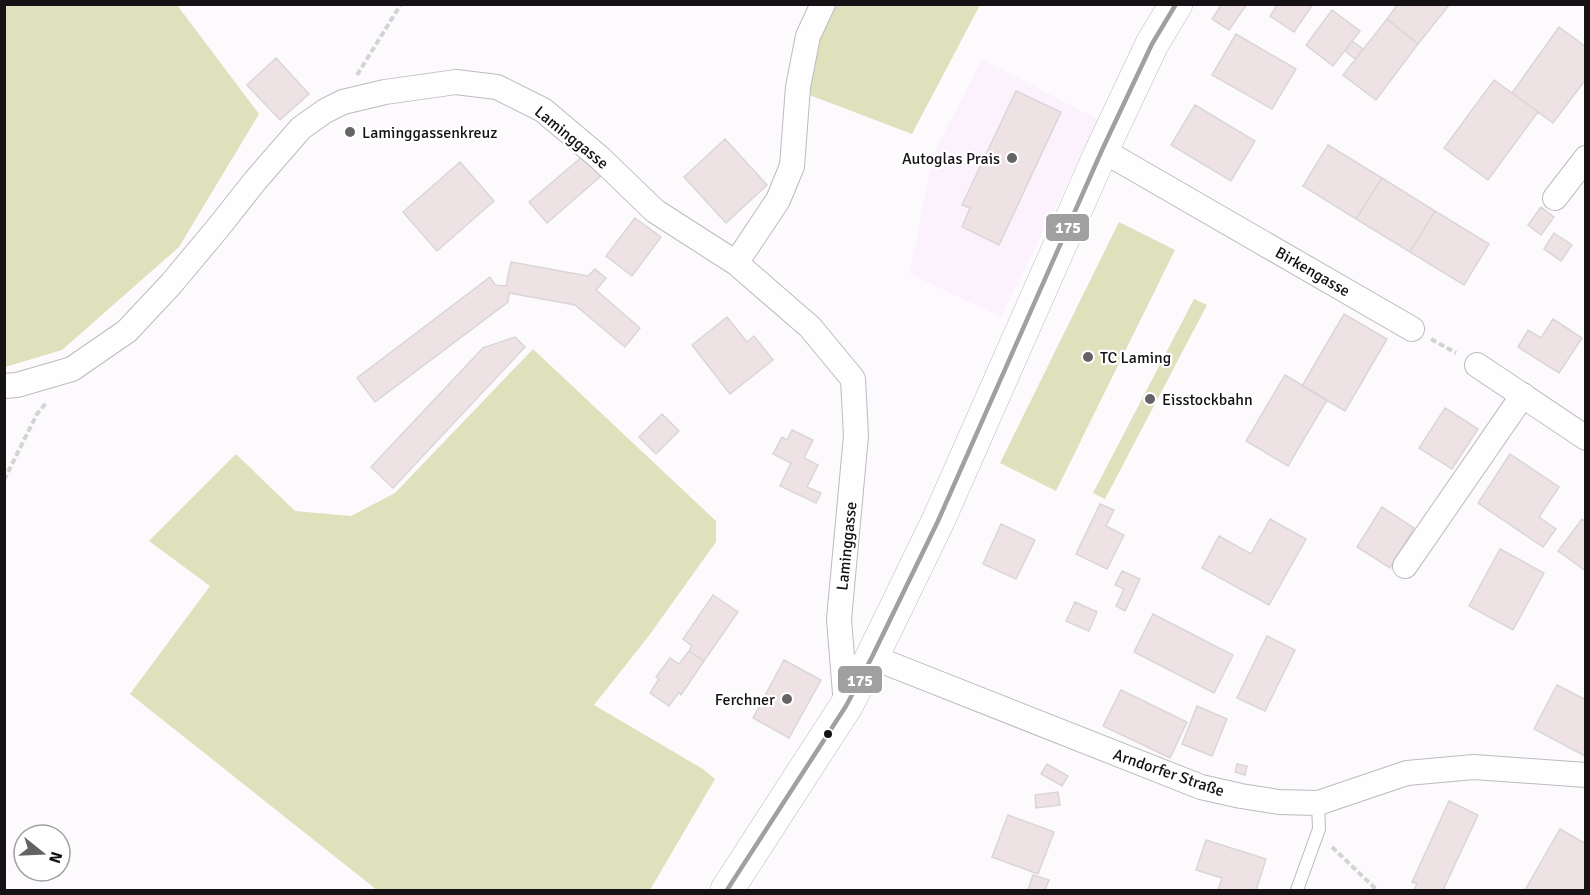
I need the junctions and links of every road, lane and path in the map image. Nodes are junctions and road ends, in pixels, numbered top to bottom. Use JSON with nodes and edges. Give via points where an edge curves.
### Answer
{"nodes":[{"id":1,"x":401,"y":4,"type":"edge"},
{"id":2,"x":823,"y":4,"type":"edge"},
{"id":3,"x":1176,"y":4,"type":"edge"},
{"id":4,"x":343,"y":102,"type":"junction"},
{"id":5,"x":1102,"y":150,"type":"junction"},
{"id":6,"x":1586,"y":158,"type":"edge"},
{"id":7,"x":1555,"y":198,"type":"dead end"},
{"id":8,"x":736,"y":263,"type":"junction"},
{"id":9,"x":1412,"y":328,"type":"joint"},
{"id":10,"x":1478,"y":365,"type":"joint"},
{"id":11,"x":72,"y":369,"type":"junction"},
{"id":12,"x":4,"y":386,"type":"edge"},
{"id":13,"x":1523,"y":396,"type":"junction"},
{"id":14,"x":1586,"y":438,"type":"edge"},
{"id":15,"x":4,"y":480,"type":"edge"},
{"id":16,"x":1405,"y":566,"type":"dead end"},
{"id":17,"x":872,"y":657,"type":"junction"},
{"id":18,"x":846,"y":706,"type":"junction"},
{"id":19,"x":1586,"y":775,"type":"edge"},
{"id":20,"x":1318,"y":803,"type":"junction"},
{"id":21,"x":1319,"y":830,"type":"junction"},
{"id":22,"x":727,"y":891,"type":"edge"},
{"id":23,"x":1297,"y":891,"type":"edge"},
{"id":24,"x":1377,"y":891,"type":"edge"}],
"edges":[{"from":1,"to":4,"type":"path"},
{"from":2,"to":8,"type":"street","via":[[808,36],[798,87],[792,166],[778,200]]},
{"from":3,"to":5,"type":"main road","via":[[1152,44]]},
{"from":4,"to":8,"type":"street","name":"Laminggasse","via":[[456,82],[497,87],[543,110],[655,212]]},
{"from":4,"to":11,"type":"street","name":"Laminggasse","via":[[301,128],[127,331]]},
{"from":5,"to":9,"type":"street","name":"Birkengasse"},
{"from":5,"to":17,"type":"main road","via":[[938,521]]},
{"from":6,"to":7,"type":"street"},
{"from":8,"to":18,"type":"street","name":"Laminggasse","via":[[810,327],[853,379],[856,436],[839,619]]},
{"from":9,"to":10,"type":"path"},
{"from":10,"to":13,"type":"street"},
{"from":11,"to":12,"type":"street","name":"Laminggasse","via":[[17,386]]},
{"from":11,"to":15,"type":"path","via":[[37,414]]},
{"from":13,"to":14,"type":"street"},
{"from":13,"to":16,"type":"street"},
{"from":17,"to":18,"type":"main road"},
{"from":17,"to":20,"type":"street","name":"Arndorfer Straße","via":[[1202,787],[1279,802]]},
{"from":18,"to":22,"type":"main road"},
{"from":19,"to":20,"type":"street","name":"Arndorfer Straße","via":[[1474,767],[1407,773]]},
{"from":20,"to":21,"type":"lane"},
{"from":21,"to":23,"type":"lane"},
{"from":21,"to":24,"type":"path"}]}
